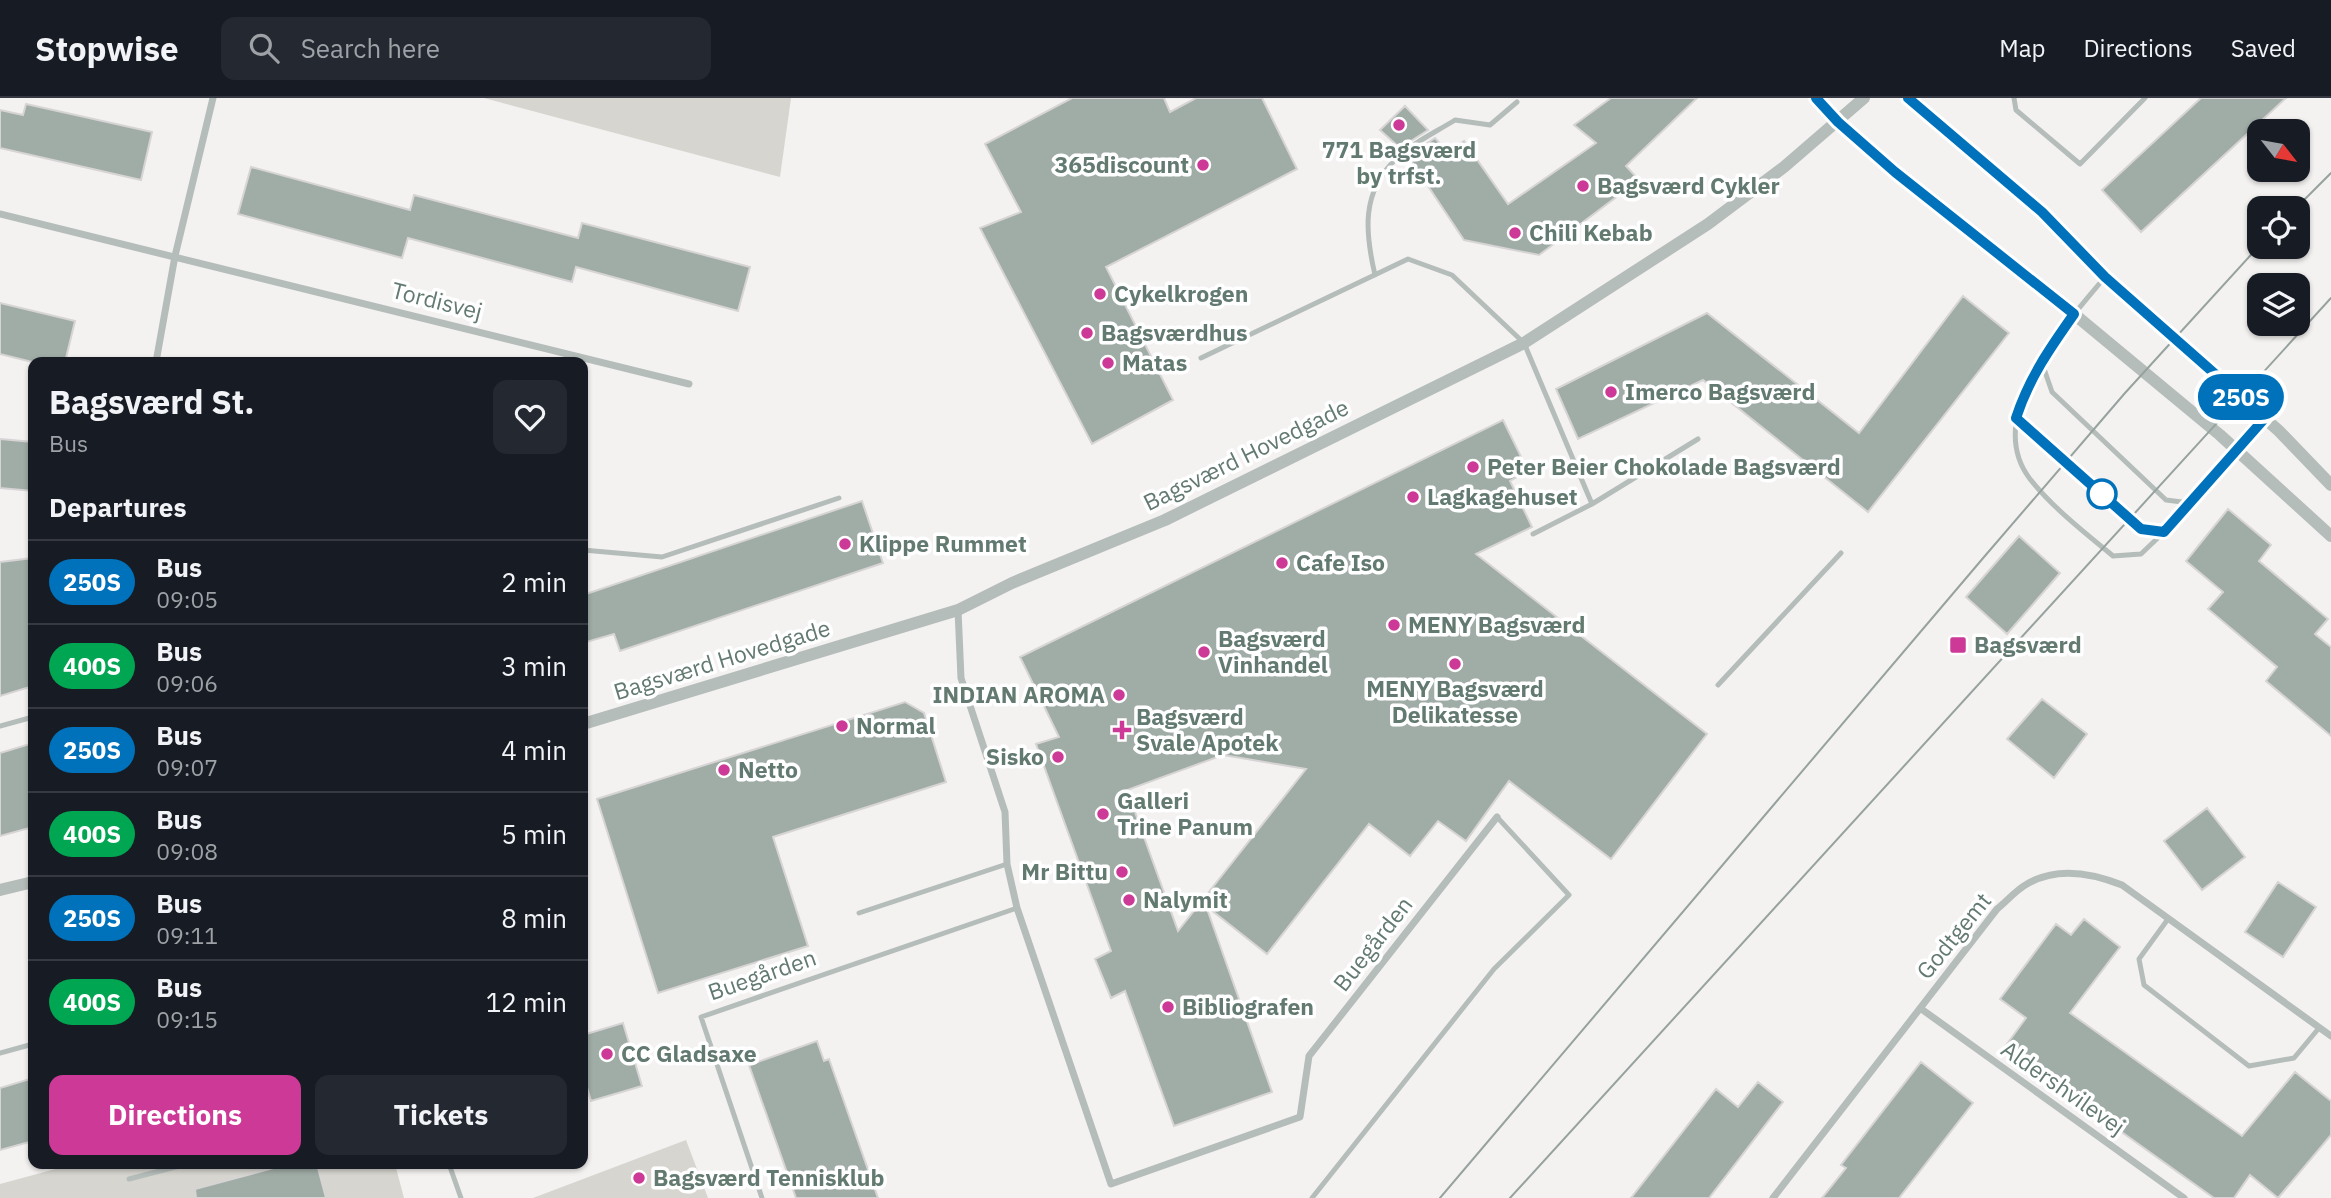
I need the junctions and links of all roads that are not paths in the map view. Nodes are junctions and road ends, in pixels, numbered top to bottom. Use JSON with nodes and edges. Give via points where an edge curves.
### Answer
{"nodes":[{"id":1,"x":213,"y":98,"type":"edge"},
{"id":2,"x":1816,"y":98,"type":"edge"},
{"id":3,"x":1864,"y":98,"type":"edge"},
{"id":4,"x":1908,"y":98,"type":"edge"},
{"id":5,"x":2014,"y":98,"type":"edge"},
{"id":6,"x":2145,"y":98,"type":"edge"},
{"id":7,"x":1517,"y":102,"type":"dead end"},
{"id":8,"x":1838,"y":122,"type":"junction"},
{"id":9,"x":0,"y":214,"type":"edge"},
{"id":10,"x":175,"y":256,"type":"junction"},
{"id":11,"x":1375,"y":275,"type":"junction"},
{"id":12,"x":2105,"y":277,"type":"junction"},
{"id":13,"x":2074,"y":314,"type":"junction"},
{"id":14,"x":1524,"y":343,"type":"junction"},
{"id":15,"x":157,"y":357,"type":"edge"},
{"id":16,"x":581,"y":357,"type":"edge"},
{"id":17,"x":1201,"y":358,"type":"dead end"},
{"id":18,"x":588,"y":359,"type":"edge"},
{"id":19,"x":2041,"y":360,"type":"junction"},
{"id":20,"x":689,"y":384,"type":"dead end"},
{"id":21,"x":2016,"y":418,"type":"junction"},
{"id":22,"x":2265,"y":418,"type":"junction"},
{"id":23,"x":1698,"y":439,"type":"dead end"},
{"id":24,"x":2235,"y":448,"type":"junction"},
{"id":25,"x":2331,"y":485,"type":"edge"},
{"id":26,"x":839,"y":498,"type":"dead end"},
{"id":27,"x":2190,"y":503,"type":"junction"},
{"id":28,"x":1592,"y":504,"type":"junction"},
{"id":29,"x":2164,"y":532,"type":"junction"},
{"id":30,"x":1533,"y":534,"type":"dead end"},
{"id":31,"x":2331,"y":536,"type":"edge"},
{"id":32,"x":588,"y":550,"type":"edge"},
{"id":33,"x":1841,"y":553,"type":"dead end"},
{"id":34,"x":958,"y":610,"type":"junction"},
{"id":35,"x":1718,"y":685,"type":"dead end"},
{"id":36,"x":28,"y":718,"type":"edge"},
{"id":37,"x":588,"y":722,"type":"edge"},
{"id":38,"x":0,"y":726,"type":"edge"},
{"id":39,"x":1497,"y":817,"type":"joint"},
{"id":40,"x":1007,"y":864,"type":"junction"},
{"id":41,"x":28,"y":882,"type":"edge"},
{"id":42,"x":0,"y":890,"type":"edge"},
{"id":43,"x":1017,"y":908,"type":"junction"},
{"id":44,"x":859,"y":913,"type":"dead end"},
{"id":45,"x":2168,"y":919,"type":"junction"},
{"id":46,"x":1920,"y":1008,"type":"junction"},
{"id":47,"x":2319,"y":1028,"type":"junction"},
{"id":48,"x":2331,"y":1036,"type":"edge"},
{"id":49,"x":28,"y":1045,"type":"edge"},
{"id":50,"x":0,"y":1053,"type":"edge"},
{"id":51,"x":168,"y":1169,"type":"edge"},
{"id":52,"x":451,"y":1169,"type":"edge"},
{"id":53,"x":129,"y":1179,"type":"dead end"},
{"id":54,"x":461,"y":1198,"type":"edge"},
{"id":55,"x":762,"y":1198,"type":"edge"},
{"id":56,"x":1312,"y":1198,"type":"edge"},
{"id":57,"x":1773,"y":1198,"type":"edge"},
{"id":58,"x":2185,"y":1198,"type":"edge"}],
"edges":[{"from":1,"to":10,"type":"street"},
{"from":2,"to":8,"type":"street"},
{"from":3,"to":8,"type":"street","name":"Bagsværd Hovedgade"},
{"from":4,"to":12,"type":"street","via":[[2042,212]]},
{"from":5,"to":6,"type":"lane","via":[[2016,110],[2080,164]]},
{"from":7,"to":11,"type":"lane","via":[[1490,125],[1455,120],[1395,159],[1370,194],[1366,240]]},
{"from":8,"to":13,"type":"street"},
{"from":8,"to":14,"type":"street","name":"Bagsværd Hovedgade","via":[[1708,224]]},
{"from":9,"to":10,"type":"street","name":"Tordisvej"},
{"from":10,"to":15,"type":"street"},
{"from":10,"to":16,"type":"street","name":"Tordisvej"},
{"from":11,"to":14,"type":"lane","via":[[1408,259],[1452,275]]},
{"from":11,"to":17,"type":"lane"},
{"from":12,"to":13,"type":"lane"},
{"from":12,"to":22,"type":"street"},
{"from":13,"to":19,"type":"lane"},
{"from":13,"to":24,"type":"street"},
{"from":14,"to":28,"type":"lane"},
{"from":14,"to":34,"type":"street","name":"Bagsværd Hovedgade","via":[[1165,520]]},
{"from":18,"to":20,"type":"street","name":"Tordisvej"},
{"from":19,"to":21,"type":"lane"},
{"from":19,"to":27,"type":"lane","via":[[2052,392],[2061,401],[2166,500]]},
{"from":21,"to":29,"type":"lane","via":[[2141,529]]},
{"from":21,"to":29,"type":"lane","via":[[2015,441],[2029,478],[2113,556],[2141,554]]},
{"from":22,"to":24,"type":"lane"},
{"from":22,"to":25,"type":"street"},
{"from":23,"to":28,"type":"lane"},
{"from":24,"to":27,"type":"lane"},
{"from":24,"to":31,"type":"street"},
{"from":26,"to":32,"type":"lane","via":[[662,556]]},
{"from":27,"to":29,"type":"lane"},
{"from":28,"to":30,"type":"lane"},
{"from":33,"to":35,"type":"lane"},
{"from":34,"to":37,"type":"street","name":"Bagsværd Hovedgade"},
{"from":34,"to":40,"type":"street","name":"Buegården","via":[[961,678],[1005,812]]},
{"from":36,"to":38,"type":"lane"},
{"from":39,"to":43,"type":"street","name":"Buegården","via":[[1309,1056],[1300,1116],[1111,1184]]},
{"from":39,"to":56,"type":"lane","name":"Buegården","via":[[1569,895],[1494,969]]},
{"from":40,"to":43,"type":"street","name":"Buegården"},
{"from":40,"to":44,"type":"lane"},
{"from":41,"to":42,"type":"street"},
{"from":43,"to":55,"type":"lane","name":"Buegården","via":[[701,1017]]},
{"from":45,"to":46,"type":"street","name":"Godtgemt","via":[[2122,886],[2093,874],[2066,872],[2028,883],[1997,909]]},
{"from":45,"to":47,"type":"street","name":"Godtgemt"},
{"from":45,"to":47,"type":"lane","via":[[2139,959],[2144,985],[2249,1066],[2294,1058]]},
{"from":46,"to":57,"type":"street","name":"Godtgemt"},
{"from":46,"to":58,"type":"street","name":"Aldershvilevej"},
{"from":47,"to":48,"type":"street","name":"Godtgemt"},
{"from":49,"to":50,"type":"lane"},
{"from":51,"to":53,"type":"lane"},
{"from":52,"to":54,"type":"lane"}]}
